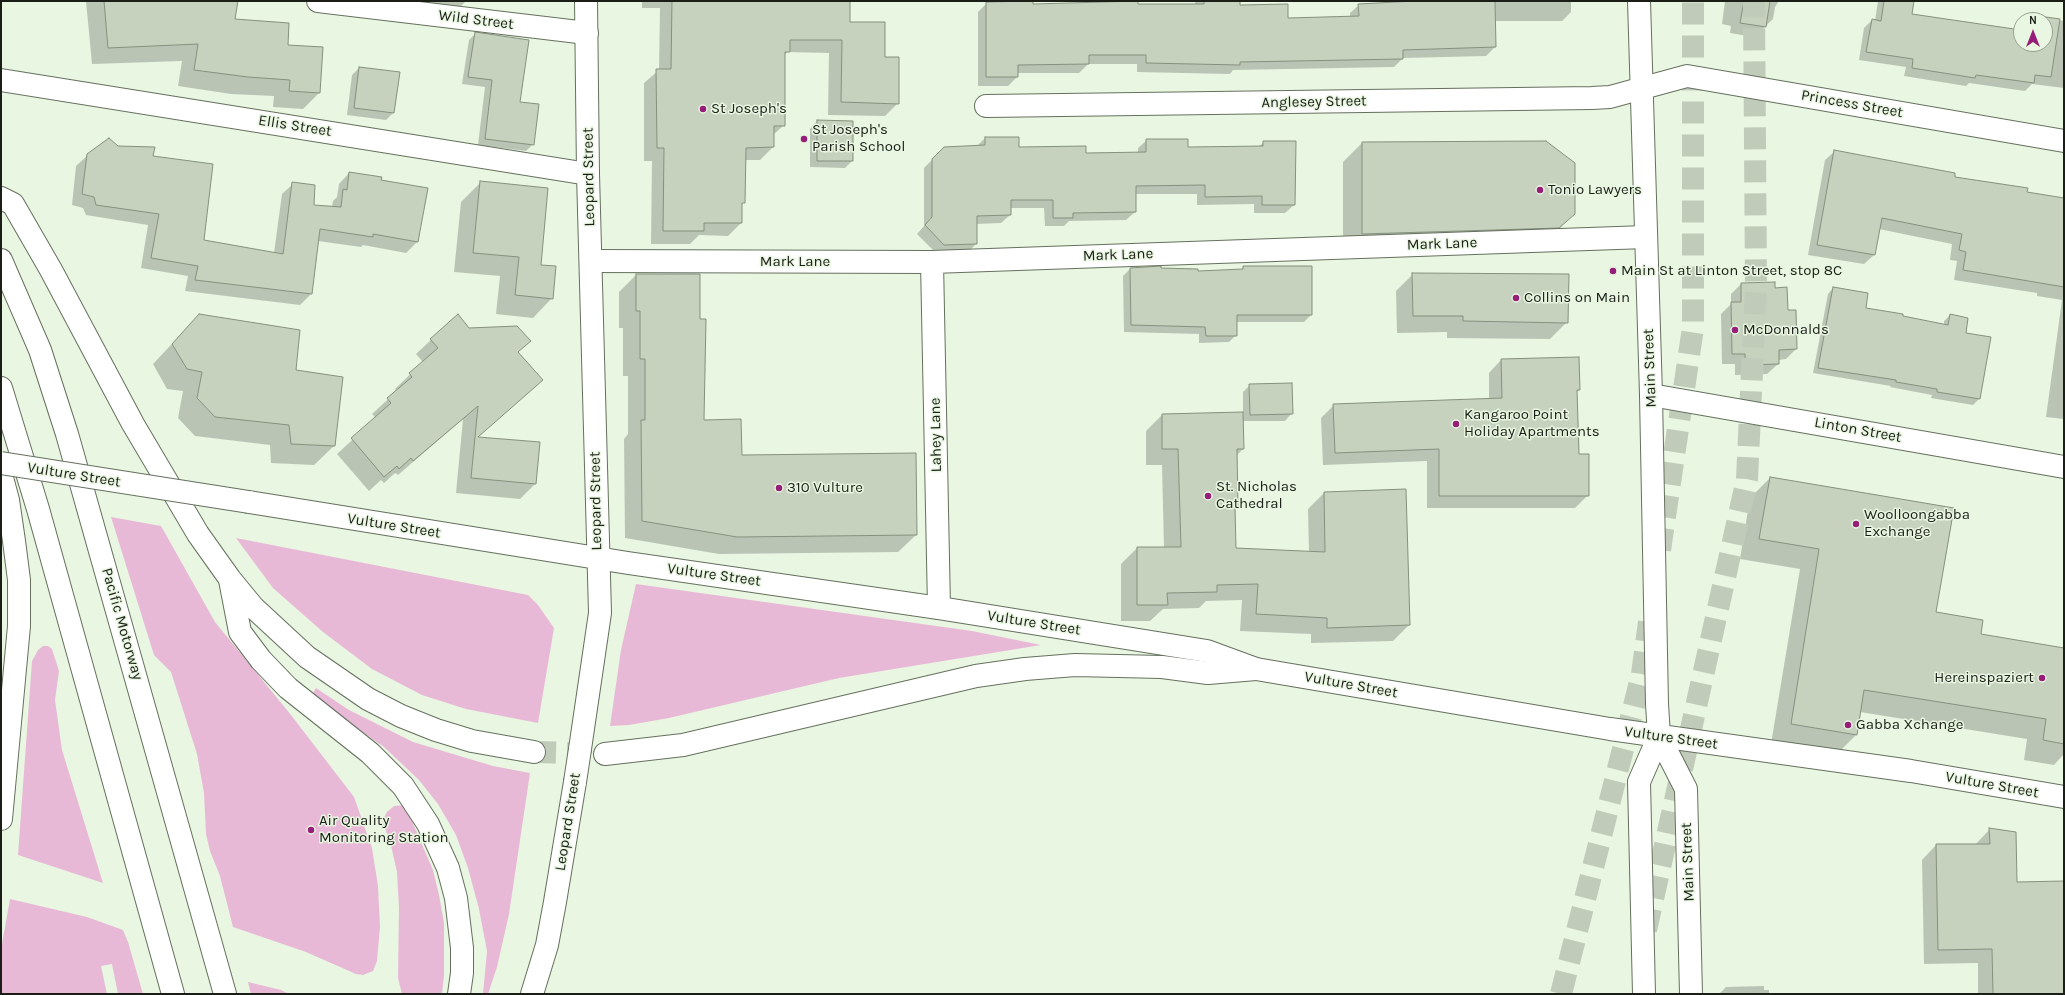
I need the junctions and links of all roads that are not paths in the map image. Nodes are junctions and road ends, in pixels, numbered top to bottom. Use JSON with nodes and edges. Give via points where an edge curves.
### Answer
{"nodes":[{"id":1,"x":318,"y":1,"type":"edge"},
{"id":2,"x":586,"y":1,"type":"edge"},
{"id":3,"x":1639,"y":1,"type":"edge"},
{"id":4,"x":587,"y":33,"type":"junction"},
{"id":5,"x":1,"y":80,"type":"edge"},
{"id":6,"x":1641,"y":88,"type":"junction"},
{"id":7,"x":986,"y":106,"type":"dead end"},
{"id":8,"x":2064,"y":141,"type":"edge"},
{"id":9,"x":588,"y":174,"type":"junction"},
{"id":10,"x":1,"y":198,"type":"edge"},
{"id":11,"x":1646,"y":237,"type":"junction"},
{"id":12,"x":1,"y":260,"type":"edge"},
{"id":13,"x":591,"y":261,"type":"junction"},
{"id":14,"x":932,"y":262,"type":"junction"},
{"id":15,"x":1,"y":388,"type":"edge"},
{"id":16,"x":1651,"y":395,"type":"junction"},
{"id":17,"x":1,"y":463,"type":"edge"},
{"id":18,"x":2064,"y":467,"type":"edge"},
{"id":19,"x":1,"y":474,"type":"edge"},
{"id":20,"x":597,"y":558,"type":"junction"},
{"id":21,"x":230,"y":579,"type":"junction"},
{"id":22,"x":939,"y":608,"type":"junction"},
{"id":23,"x":1256,"y":669,"type":"junction"},
{"id":24,"x":1659,"y":736,"type":"junction"},
{"id":25,"x":534,"y":752,"type":"tunnel mouth"},
{"id":26,"x":605,"y":754,"type":"tunnel mouth"},
{"id":27,"x":2064,"y":797,"type":"edge"},
{"id":28,"x":1,"y":818,"type":"edge"},
{"id":29,"x":224,"y":989,"type":"edge"},
{"id":30,"x":173,"y":994,"type":"edge"},
{"id":31,"x":459,"y":994,"type":"edge"},
{"id":32,"x":532,"y":994,"type":"edge"},
{"id":33,"x":1644,"y":994,"type":"edge"},
{"id":34,"x":1691,"y":994,"type":"edge"}],
"edges":[{"from":1,"to":4,"type":"main road","name":"Wild Street"},
{"from":2,"to":4,"type":"main road","name":"Leopard Street"},
{"from":3,"to":6,"type":"main road","name":"Main Street"},
{"from":4,"to":9,"type":"main road","name":"Leopard Street"},
{"from":5,"to":9,"type":"main road","name":"Ellis Street"},
{"from":6,"to":7,"type":"main road","name":"Anglesey Street","via":[[1610,97],[1592,98]]},
{"from":6,"to":8,"type":"main road","name":"Princess Street","via":[[1676,78],[1694,77]]},
{"from":6,"to":11,"type":"main road","name":"Main Street"},
{"from":9,"to":13,"type":"main road","name":"Leopard Street"},
{"from":10,"to":21,"type":"main road","via":[[13,204],[158,467],[198,534]]},
{"from":11,"to":14,"type":"main road","name":"Mark Lane"},
{"from":11,"to":16,"type":"main road","name":"Main Street"},
{"from":12,"to":29,"type":"main road","name":"Pacific Motorway","via":[[40,350],[93,522]]},
{"from":13,"to":14,"type":"main road","name":"Mark Lane"},
{"from":13,"to":20,"type":"main road","name":"Leopard Street"},
{"from":14,"to":22,"type":"main road","name":"Lahey Lane"},
{"from":15,"to":30,"type":"main road","via":[[38,509]]},
{"from":16,"to":18,"type":"main road","name":"Linton Street"},
{"from":16,"to":24,"type":"main road","name":"Main Street"},
{"from":17,"to":20,"type":"main road","name":"Vulture Street","bridge":true},
{"from":19,"to":28,"type":"main road","via":[[19,580],[19,626]]},
{"from":20,"to":22,"type":"main road","name":"Vulture Street"},
{"from":20,"to":32,"type":"main road","name":"Leopard Street","bridge":true,"via":[[600,613],[596,646],[555,902],[547,945]]},
{"from":21,"to":25,"type":"main road","via":[[253,607],[307,657],[368,699],[436,730],[472,741]]},
{"from":21,"to":31,"type":"main road","via":[[240,632],[261,660],[288,688],[370,753],[402,786],[428,824],[448,868],[456,898],[462,948]]},
{"from":22,"to":23,"type":"main road","name":"Vulture Street","via":[[1207,651]]},
{"from":23,"to":24,"type":"main road","name":"Vulture Street"},
{"from":23,"to":26,"type":"main road","via":[[1208,672],[1162,667],[1075,665],[1025,669],[976,676],[698,742],[652,750]]},
{"from":24,"to":27,"type":"main road","name":"Vulture Street","via":[[1911,771]]},
{"from":24,"to":33,"type":"main road","name":"Main Street","via":[[1639,782]]},
{"from":24,"to":34,"type":"main road","name":"Main Street","via":[[1686,789]]}]}
